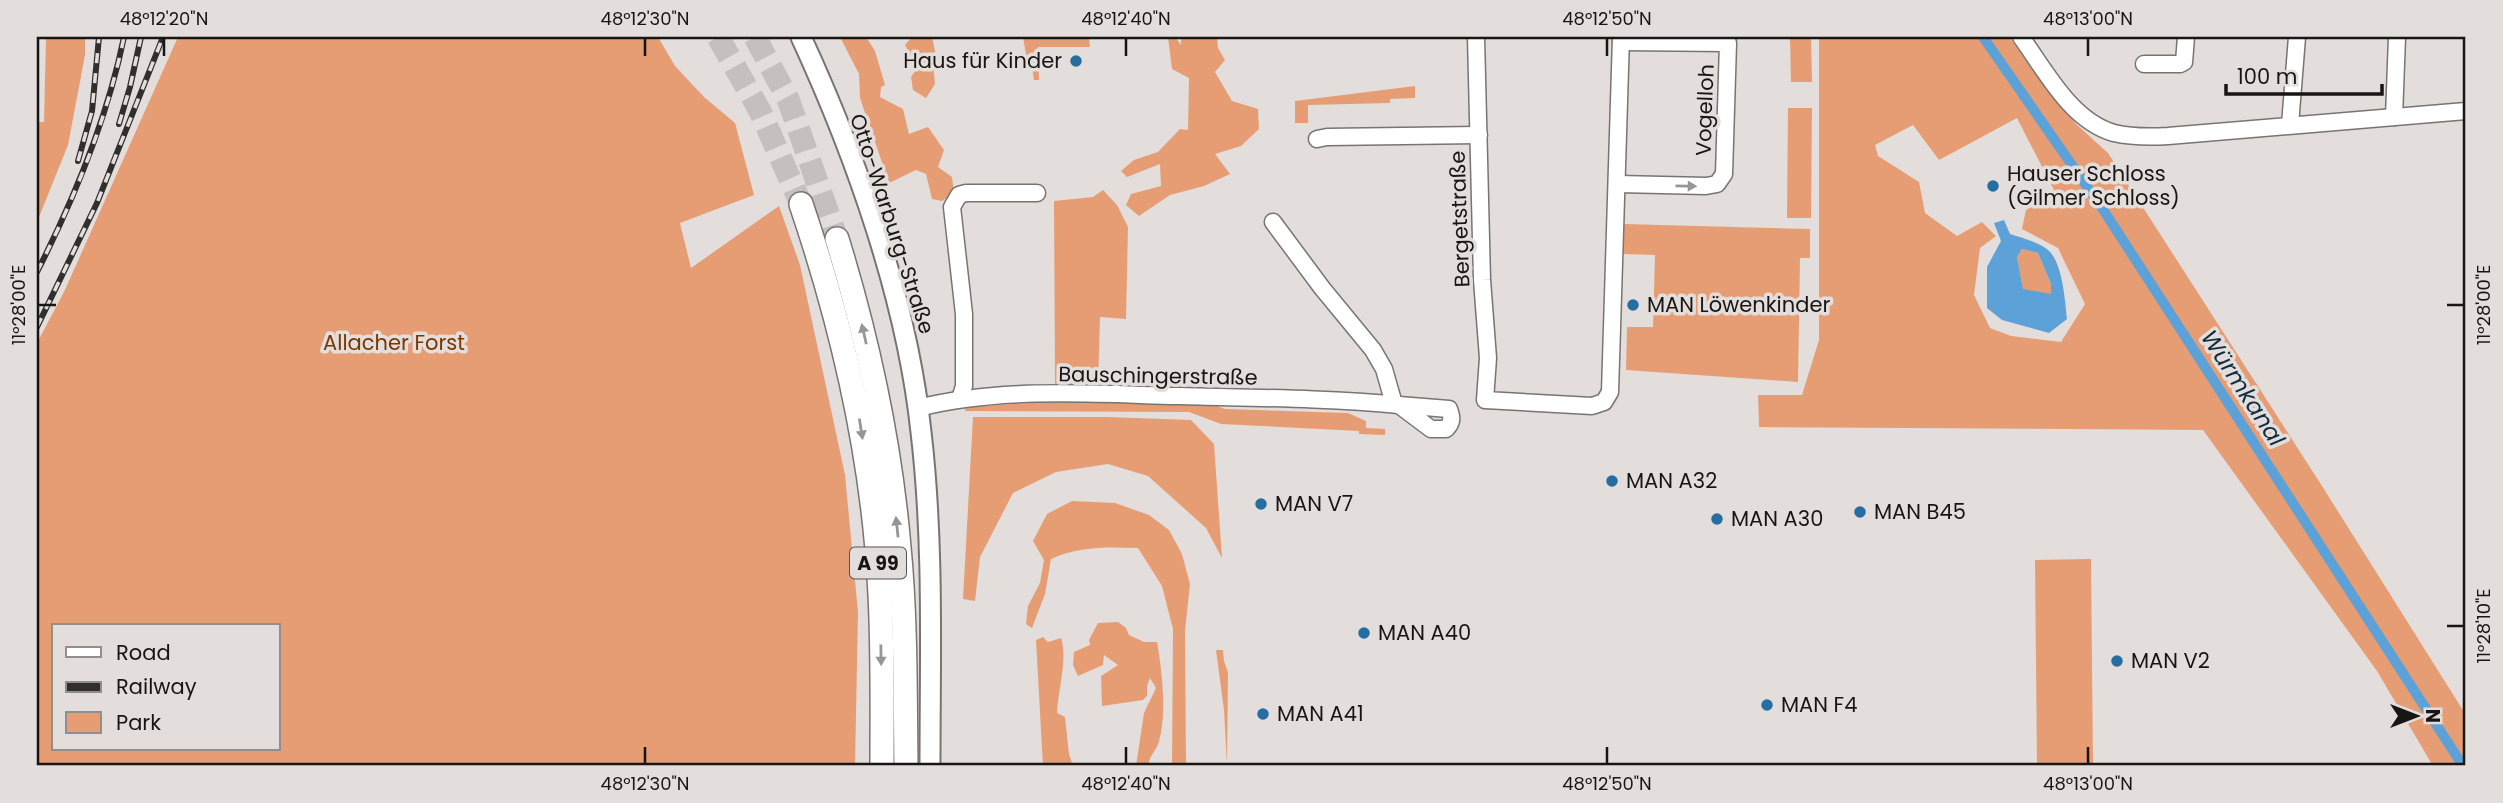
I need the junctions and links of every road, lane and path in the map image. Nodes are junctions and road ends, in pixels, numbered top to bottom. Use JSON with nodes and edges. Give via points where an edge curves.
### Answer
{"nodes":[{"id":1,"x":801,"y":37,"type":"edge"},
{"id":2,"x":1476,"y":37,"type":"edge"},
{"id":3,"x":2021,"y":37,"type":"edge"},
{"id":4,"x":2186,"y":37,"type":"edge"},
{"id":5,"x":2297,"y":37,"type":"edge"},
{"id":6,"x":2397,"y":37,"type":"edge"},
{"id":7,"x":1621,"y":39,"type":"edge"},
{"id":8,"x":2144,"y":64,"type":"dead end"},
{"id":9,"x":2466,"y":111,"type":"edge"},
{"id":10,"x":2394,"y":117,"type":"junction"},
{"id":11,"x":2290,"y":125,"type":"junction"},
{"id":12,"x":1479,"y":135,"type":"junction"},
{"id":13,"x":1317,"y":139,"type":"dead end"},
{"id":14,"x":1618,"y":184,"type":"junction"},
{"id":15,"x":1037,"y":193,"type":"dead end"},
{"id":16,"x":801,"y":204,"type":"tunnel mouth"},
{"id":17,"x":1273,"y":222,"type":"dead end"},
{"id":18,"x":837,"y":239,"type":"tunnel mouth"},
{"id":19,"x":960,"y":399,"type":"junction"},
{"id":20,"x":1604,"y":402,"type":"joint"},
{"id":21,"x":918,"y":408,"type":"junction"},
{"id":22,"x":882,"y":766,"type":"edge"},
{"id":23,"x":906,"y":766,"type":"edge"},
{"id":24,"x":930,"y":766,"type":"edge"}],
"edges":[{"from":1,"to":21,"type":"main road","name":"Otto-Warburg-Straße","via":[[868,208],[907,346]]},
{"from":2,"to":12,"type":"street","name":"Bergetstraße"},
{"from":3,"to":11,"type":"street","via":[[2067,100],[2090,121],[2112,132],[2168,136]]},
{"from":4,"to":8,"type":"street","via":[[2184,62]]},
{"from":5,"to":11,"type":"street"},
{"from":6,"to":10,"type":"street"},
{"from":7,"to":14,"type":"street","name":"Vogelloh"},
{"from":14,"to":7,"type":"street","name":"Vogelloh","one_way":true,"via":[[1717,184],[1724,174],[1728,43]]},
{"from":9,"to":10,"type":"street"},
{"from":10,"to":11,"type":"street"},
{"from":12,"to":13,"type":"street"},
{"from":12,"to":20,"type":"street","name":"Bergetstraße","via":[[1488,358],[1485,400],[1578,406]]},
{"from":14,"to":20,"type":"street","name":"Vogelloh","via":[[1610,392]]},
{"from":15,"to":19,"type":"street","via":[[966,193],[959,195],[952,207],[964,314]]},
{"from":16,"to":22,"type":"highway","number":"A 99","one_way":true,"via":[[841,333],[867,462],[880,595]]},
{"from":17,"to":19,"type":"street","name":"Bauschingerstraße","via":[[1373,350],[1397,404],[1100,394]]},
{"from":23,"to":18,"type":"highway","number":"A 99","one_way":true,"via":[[903,601],[894,497],[878,396]]},
{"from":19,"to":21,"type":"street","name":"Bauschingerstraße"},
{"from":21,"to":24,"type":"main road","name":"Otto-Warburg-Straße","via":[[929,552]]}]}
